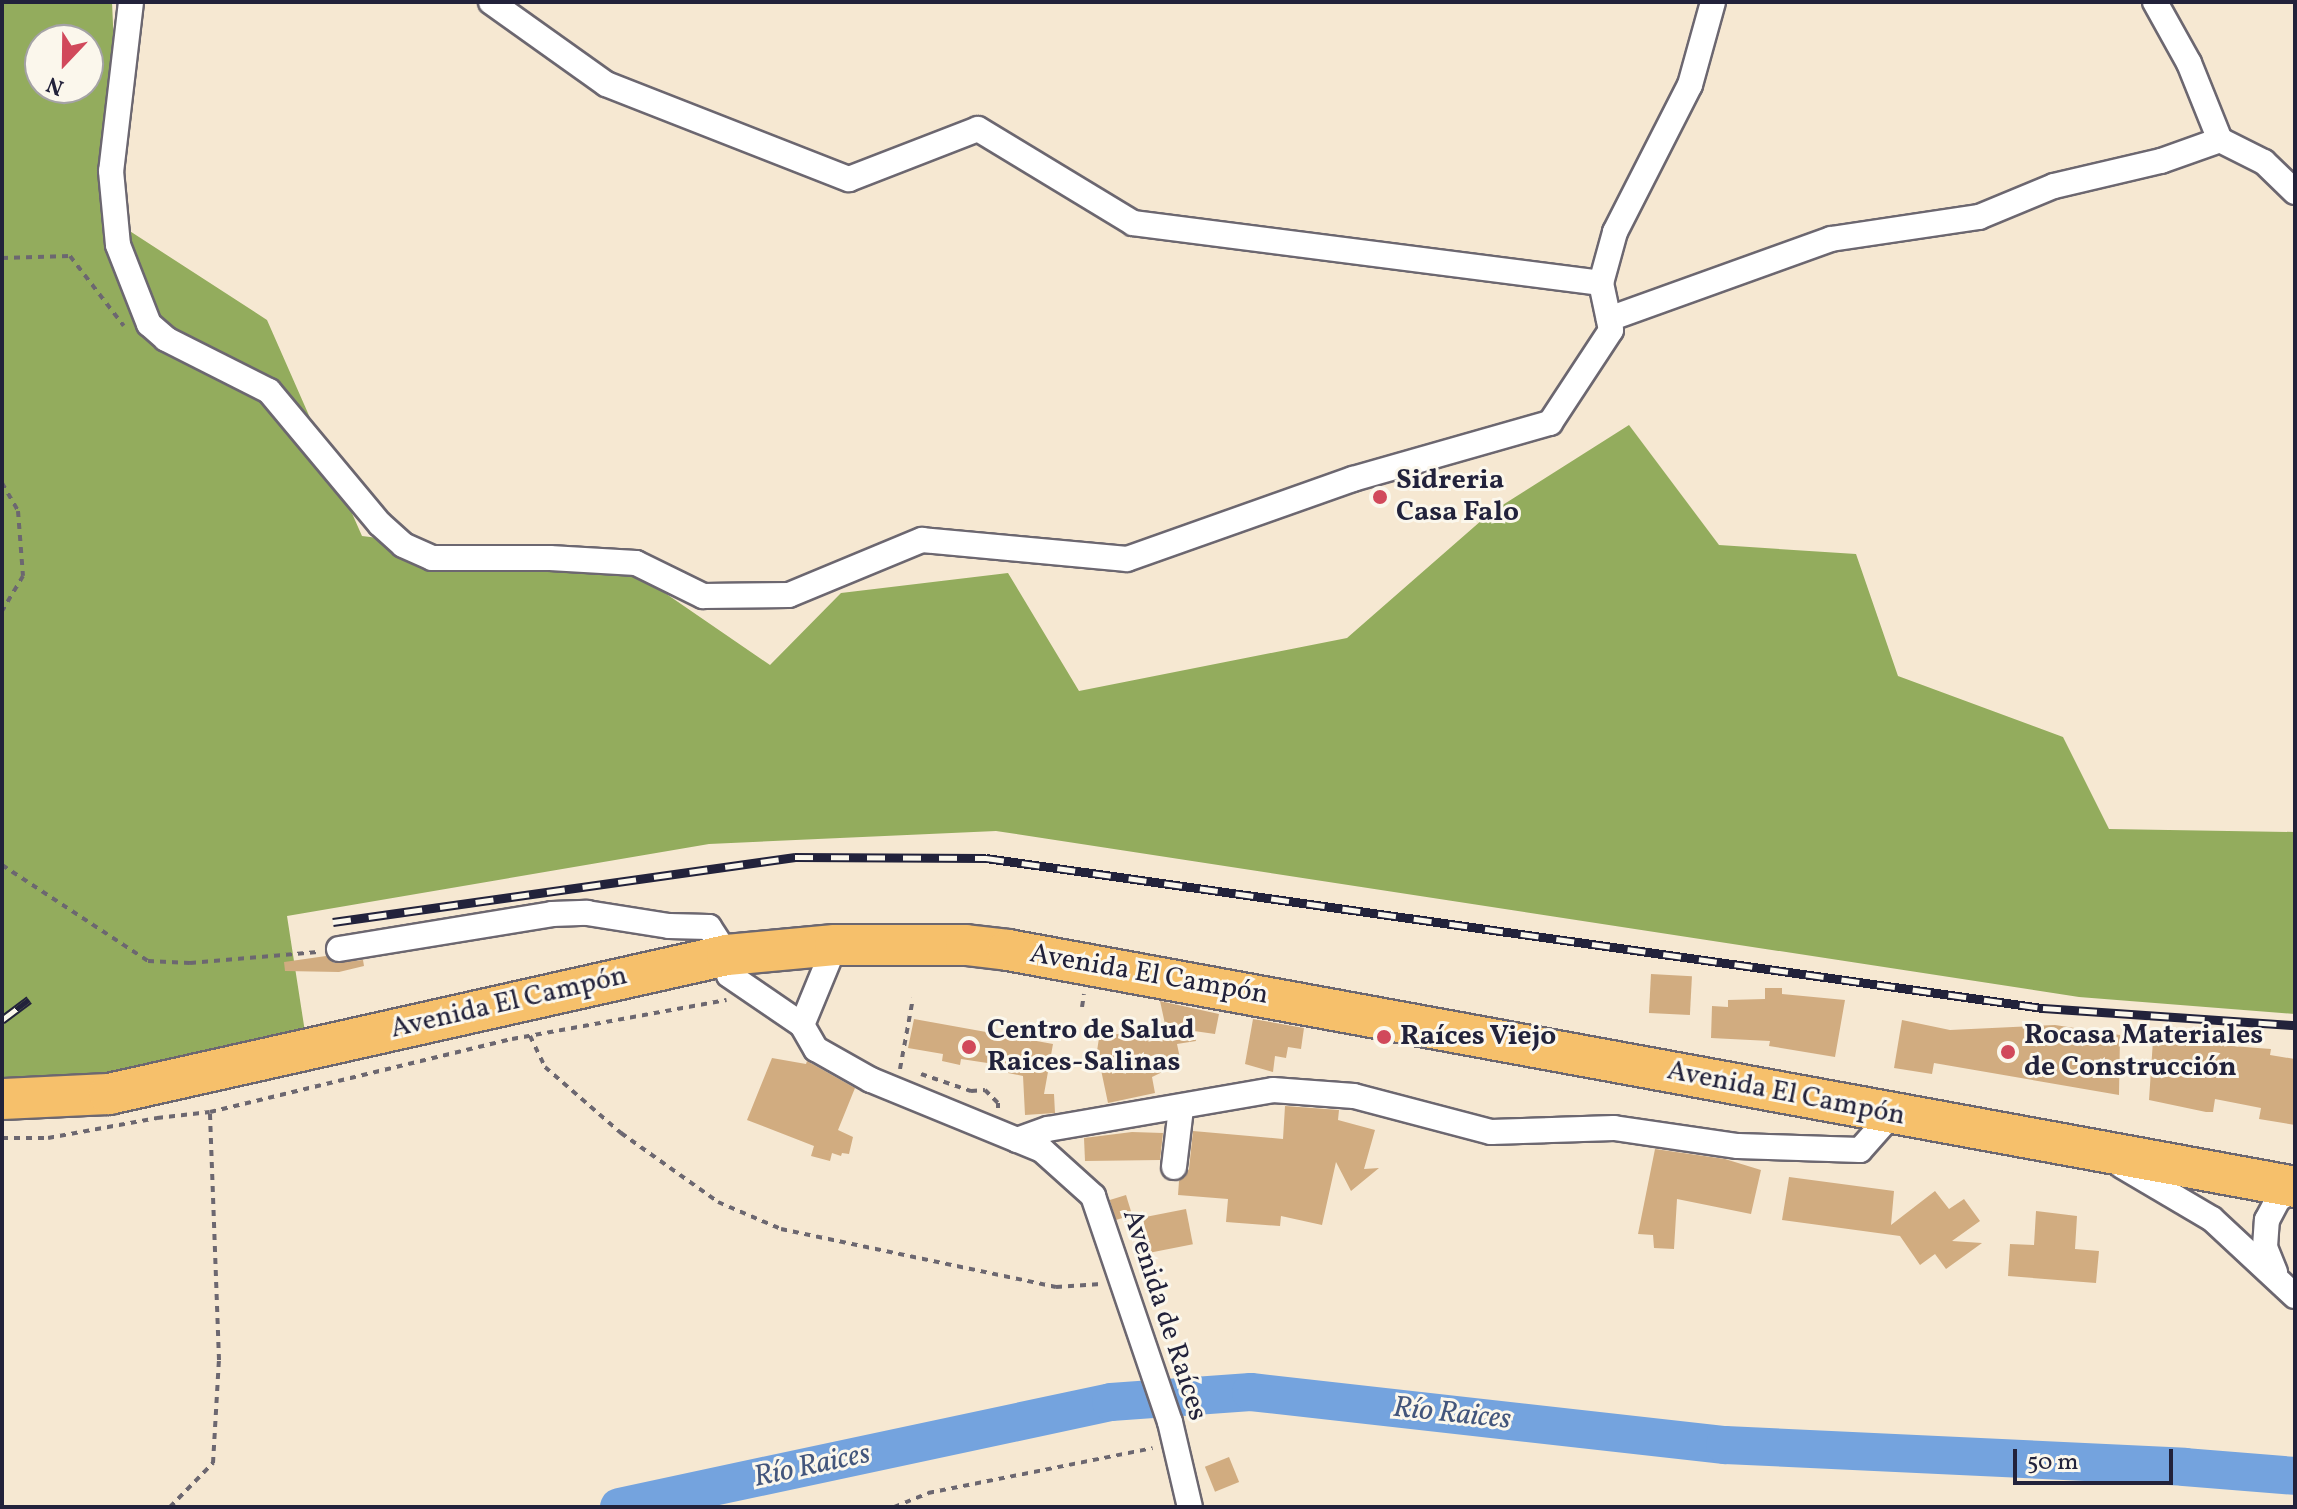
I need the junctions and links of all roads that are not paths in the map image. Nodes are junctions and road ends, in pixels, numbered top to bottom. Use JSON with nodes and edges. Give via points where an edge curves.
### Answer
{"nodes":[{"id":1,"x":131,"y":2,"type":"edge"},
{"id":2,"x":491,"y":2,"type":"edge"},
{"id":3,"x":1713,"y":2,"type":"edge"},
{"id":4,"x":2155,"y":2,"type":"edge"},
{"id":5,"x":2220,"y":140,"type":"junction"},
{"id":6,"x":2295,"y":192,"type":"edge"},
{"id":7,"x":1601,"y":283,"type":"junction"},
{"id":8,"x":1609,"y":319,"type":"junction"},
{"id":9,"x":835,"y":945,"type":"junction"},
{"id":10,"x":339,"y":949,"type":"road end"},
{"id":11,"x":727,"y":955,"type":"junction"},
{"id":12,"x":802,"y":1025,"type":"junction"},
{"id":13,"x":2,"y":1099,"type":"edge"},
{"id":14,"x":1181,"y":1108,"type":"junction"},
{"id":15,"x":1892,"y":1114,"type":"junction"},
{"id":16,"x":1017,"y":1140,"type":"junction"},
{"id":17,"x":2093,"y":1151,"type":"junction"},
{"id":18,"x":1174,"y":1167,"type":"dead end"},
{"id":19,"x":2295,"y":1188,"type":"edge"},
{"id":20,"x":2277,"y":1277,"type":"junction"},
{"id":21,"x":2295,"y":1296,"type":"edge"},
{"id":22,"x":1190,"y":1507,"type":"edge"}],
"edges":[{"from":1,"to":8,"type":"street","via":[[111,171],[118,245],[149,324],[166,339],[269,391],[380,524],[403,545],[432,558],[636,563],[703,596],[789,595],[922,540],[1127,559],[1353,479],[1550,423],[1611,330]]},
{"from":2,"to":7,"type":"street","via":[[606,84],[849,179],[978,129],[1133,223]]},
{"from":3,"to":7,"type":"street","via":[[1690,85],[1615,232]]},
{"from":4,"to":5,"type":"street","via":[[2189,63]]},
{"from":5,"to":6,"type":"street","via":[[2264,162]]},
{"from":5,"to":8,"type":"street","via":[[2161,161],[2054,186],[1979,217],[1831,239]]},
{"from":7,"to":8,"type":"street"},
{"from":9,"to":11,"type":"main road","name":"Avenida El Campón"},
{"from":9,"to":12,"type":"street"},
{"from":9,"to":15,"type":"main road","name":"Avenida El Campón","via":[[939,944],[1008,950]]},
{"from":10,"to":11,"type":"street","via":[[552,914],[587,913],[709,927]]},
{"from":11,"to":12,"type":"street","name":"Avenida de Raíces","via":[[729,975]]},
{"from":11,"to":13,"type":"main road","name":"Avenida El Campón","via":[[109,1094]]},
{"from":12,"to":16,"type":"street","name":"Avenida de Raíces","via":[[816,1049],[871,1080]]},
{"from":14,"to":15,"type":"street","via":[[1273,1090],[1354,1096],[1491,1132],[1614,1128],[1738,1146],[1860,1150]]},
{"from":14,"to":16,"type":"street","via":[[1048,1129]]},
{"from":14,"to":18,"type":"street"},
{"from":15,"to":17,"type":"main road","name":"Avenida El Campón"},
{"from":16,"to":22,"type":"street","name":"Avenida de Raíces","via":[[1042,1150],[1093,1196],[1154,1372]]},
{"from":17,"to":19,"type":"main road","name":"Avenida El Campón"},
{"from":17,"to":20,"type":"street","via":[[2208,1216]]},
{"from":19,"to":20,"type":"street","via":[[2278,1199],[2267,1220],[2265,1247]]},
{"from":20,"to":21,"type":"street"}]}
